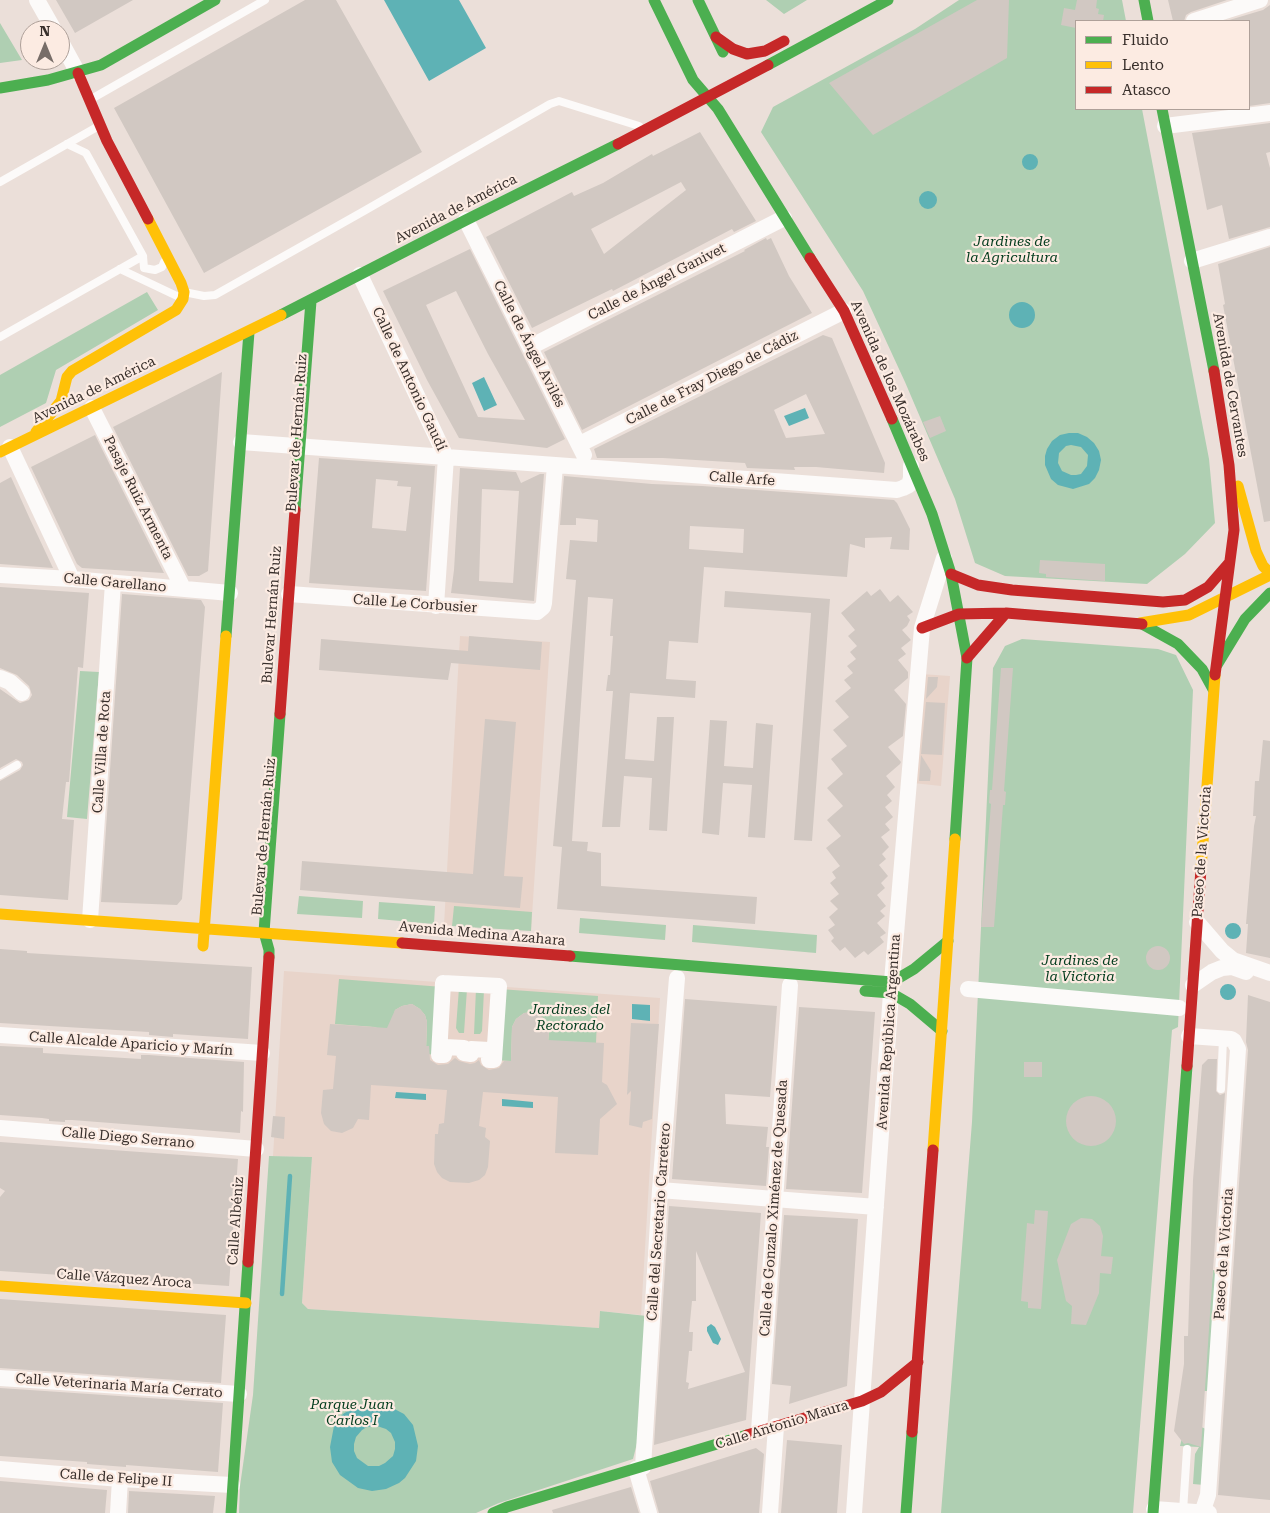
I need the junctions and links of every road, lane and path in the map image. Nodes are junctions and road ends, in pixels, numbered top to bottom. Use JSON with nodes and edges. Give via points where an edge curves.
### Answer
{"nodes":[{"id":1,"x":37,"y":0,"type":"edge"},
{"id":2,"x":215,"y":0,"type":"edge"},
{"id":3,"x":265,"y":0,"type":"edge"},
{"id":4,"x":654,"y":0,"type":"edge"},
{"id":5,"x":698,"y":0,"type":"edge"},
{"id":6,"x":888,"y":0,"type":"edge"},
{"id":7,"x":1144,"y":0,"type":"edge"},
{"id":8,"x":1260,"y":0,"type":"edge"},
{"id":9,"x":48,"y":20,"type":"edge"},
{"id":10,"x":1148,"y":20,"type":"edge"},
{"id":11,"x":1197,"y":20,"type":"edge"},
{"id":12,"x":793,"y":35,"type":"dead end"},
{"id":13,"x":716,"y":37,"type":"junction"},
{"id":14,"x":70,"y":58,"type":"edge"},
{"id":15,"x":78,"y":73,"type":"junction"},
{"id":16,"x":734,"y":73,"type":"junction"},
{"id":17,"x":0,"y":88,"type":"edge"},
{"id":18,"x":709,"y":98,"type":"junction"},
{"id":19,"x":90,"y":100,"type":"junction"},
{"id":20,"x":1162,"y":110,"type":"edge"},
{"id":21,"x":1270,"y":114,"type":"edge"},
{"id":22,"x":101,"y":125,"type":"junction"},
{"id":23,"x":1165,"y":126,"type":"junction"},
{"id":24,"x":650,"y":129,"type":"junction"},
{"id":25,"x":67,"y":144,"type":"junction"},
{"id":26,"x":0,"y":182,"type":"edge"},
{"id":27,"x":784,"y":218,"type":"junction"},
{"id":28,"x":466,"y":220,"type":"junction"},
{"id":29,"x":1270,"y":237,"type":"edge"},
{"id":30,"x":143,"y":256,"type":"junction"},
{"id":31,"x":167,"y":256,"type":"junction"},
{"id":32,"x":1192,"y":261,"type":"junction"},
{"id":33,"x":120,"y":269,"type":"junction"},
{"id":34,"x":360,"y":275,"type":"junction"},
{"id":35,"x":184,"y":295,"type":"junction"},
{"id":36,"x":311,"y":301,"type":"junction"},
{"id":37,"x":844,"y":311,"type":"junction"},
{"id":38,"x":249,"y":332,"type":"junction"},
{"id":39,"x":0,"y":338,"type":"edge"},
{"id":40,"x":530,"y":347,"type":"junction"},
{"id":41,"x":1218,"y":391,"type":"junction"},
{"id":42,"x":92,"y":408,"type":"junction"},
{"id":43,"x":32,"y":436,"type":"junction"},
{"id":44,"x":244,"y":442,"type":"junction"},
{"id":45,"x":580,"y":444,"type":"junction"},
{"id":46,"x":298,"y":446,"type":"junction"},
{"id":47,"x":5,"y":450,"type":"edge"},
{"id":48,"x":446,"y":457,"type":"junction"},
{"id":49,"x":556,"y":465,"type":"junction"},
{"id":50,"x":912,"y":466,"type":"junction"},
{"id":51,"x":591,"y":468,"type":"junction"},
{"id":52,"x":945,"y":555,"type":"junction"},
{"id":53,"x":1229,"y":563,"type":"junction"},
{"id":54,"x":951,"y":574,"type":"junction"},
{"id":55,"x":1270,"y":574,"type":"edge"},
{"id":56,"x":0,"y":575,"type":"edge"},
{"id":57,"x":72,"y":579,"type":"junction"},
{"id":58,"x":113,"y":583,"type":"junction"},
{"id":59,"x":183,"y":588,"type":"junction"},
{"id":60,"x":230,"y":593,"type":"junction"},
{"id":61,"x":1270,"y":593,"type":"edge"},
{"id":62,"x":289,"y":594,"type":"junction"},
{"id":63,"x":1224,"y":598,"type":"junction"},
{"id":64,"x":436,"y":606,"type":"junction"},
{"id":65,"x":1006,"y":613,"type":"junction"},
{"id":66,"x":959,"y":614,"type":"junction"},
{"id":67,"x":1140,"y":623,"type":"junction"},
{"id":68,"x":922,"y":628,"type":"junction"},
{"id":69,"x":967,"y":658,"type":"junction"},
{"id":70,"x":1216,"y":668,"type":"junction"},
{"id":71,"x":0,"y":678,"type":"edge"},
{"id":72,"x":1213,"y":689,"type":"junction"},
{"id":73,"x":22,"y":693,"type":"dead end"},
{"id":74,"x":17,"y":765,"type":"dead end"},
{"id":75,"x":0,"y":775,"type":"edge"},
{"id":76,"x":0,"y":914,"type":"edge"},
{"id":77,"x":90,"y":920,"type":"junction"},
{"id":78,"x":1197,"y":922,"type":"junction"},
{"id":79,"x":204,"y":928,"type":"junction"},
{"id":80,"x":264,"y":932,"type":"junction"},
{"id":81,"x":948,"y":941,"type":"junction"},
{"id":82,"x":204,"y":946,"type":"dead end"},
{"id":83,"x":1270,"y":973,"type":"edge"},
{"id":84,"x":677,"y":978,"type":"dead end"},
{"id":85,"x":1270,"y":979,"type":"edge"},
{"id":86,"x":752,"y":982,"type":"dead end"},
{"id":87,"x":790,"y":984,"type":"junction"},
{"id":88,"x":1193,"y":985,"type":"junction"},
{"id":89,"x":443,"y":987,"type":"joint"},
{"id":90,"x":891,"y":988,"type":"junction"},
{"id":91,"x":968,"y":989,"type":"dead end"},
{"id":92,"x":1179,"y":1008,"type":"dead end"},
{"id":93,"x":942,"y":1031,"type":"junction"},
{"id":94,"x":0,"y":1035,"type":"edge"},
{"id":95,"x":1189,"y":1036,"type":"junction"},
{"id":96,"x":1223,"y":1038,"type":"junction"},
{"id":97,"x":262,"y":1052,"type":"junction"},
{"id":98,"x":1221,"y":1089,"type":"dead end"},
{"id":99,"x":0,"y":1128,"type":"edge"},
{"id":100,"x":256,"y":1149,"type":"junction"},
{"id":101,"x":660,"y":1190,"type":"junction"},
{"id":102,"x":775,"y":1199,"type":"junction"},
{"id":103,"x":876,"y":1207,"type":"junction"},
{"id":104,"x":0,"y":1286,"type":"edge"},
{"id":105,"x":246,"y":1303,"type":"junction"},
{"id":106,"x":918,"y":1362,"type":"junction"},
{"id":107,"x":0,"y":1378,"type":"edge"},
{"id":108,"x":239,"y":1394,"type":"junction"},
{"id":109,"x":862,"y":1401,"type":"junction"},
{"id":110,"x":776,"y":1426,"type":"junction"},
{"id":111,"x":759,"y":1431,"type":"junction"},
{"id":112,"x":1187,"y":1449,"type":"dead end"},
{"id":113,"x":639,"y":1468,"type":"junction"},
{"id":114,"x":0,"y":1470,"type":"edge"},
{"id":115,"x":120,"y":1479,"type":"junction"},
{"id":116,"x":232,"y":1485,"type":"junction"},
{"id":117,"x":503,"y":1511,"type":"edge"},
{"id":118,"x":1154,"y":1511,"type":"edge"},
{"id":119,"x":1183,"y":1511,"type":"junction"},
{"id":120,"x":118,"y":1513,"type":"edge"},
{"id":121,"x":231,"y":1513,"type":"edge"},
{"id":122,"x":649,"y":1513,"type":"edge"},
{"id":123,"x":770,"y":1513,"type":"edge"},
{"id":124,"x":854,"y":1513,"type":"edge"},
{"id":125,"x":906,"y":1513,"type":"edge"},
{"id":126,"x":1202,"y":1513,"type":"edge"},
{"id":127,"x":1209,"y":1513,"type":"edge"}],
"edges":[{"from":1,"to":9,"type":"street"},
{"from":2,"to":15,"type":"main road","via":[[100,66]]},
{"from":3,"to":19,"type":"lane"},
{"from":4,"to":18,"type":"main road","name":"Avenida de los Mozárabes","via":[[687,68]]},
{"from":5,"to":13,"type":"main road"},
{"from":6,"to":16,"type":"main road","name":"Avenida de América"},
{"from":7,"to":10,"type":"main road"},
{"from":8,"to":11,"type":"street"},
{"from":12,"to":13,"type":"main road","via":[[753,54],[741,52]]},
{"from":13,"to":16,"type":"main road"},
{"from":14,"to":15,"type":"street"},
{"from":15,"to":17,"type":"main road"},
{"from":15,"to":19,"type":"main road"},
{"from":16,"to":18,"type":"main road","name":"Avenida de América"},
{"from":18,"to":24,"type":"main road","name":"Avenida de América"},
{"from":18,"to":27,"type":"main road","name":"Avenida de los Mozárabes"},
{"from":19,"to":22,"type":"main road"},
{"from":20,"to":23,"type":"main road","name":"Avenida de Cervantes"},
{"from":21,"to":23,"type":"street"},
{"from":22,"to":25,"type":"lane"},
{"from":22,"to":31,"type":"main road"},
{"from":23,"to":32,"type":"main road","name":"Avenida de Cervantes"},
{"from":24,"to":28,"type":"main road","name":"Avenida de América"},
{"from":24,"to":35,"type":"lane","via":[[559,101],[550,104],[215,295]]},
{"from":25,"to":26,"type":"lane"},
{"from":25,"to":30,"type":"lane","via":[[86,154]]},
{"from":27,"to":37,"type":"main road","name":"Avenida de los Mozárabes"},
{"from":27,"to":40,"type":"street","name":"Calle de Ángel Ganivet"},
{"from":28,"to":34,"type":"main road","name":"Avenida de América"},
{"from":28,"to":40,"type":"street","name":"Calle de Ángel Avilés"},
{"from":29,"to":32,"type":"street"},
{"from":30,"to":31,"type":"lane","via":[[144,268],[155,270],[162,267]]},
{"from":30,"to":33,"type":"lane"},
{"from":31,"to":35,"type":"main road"},
{"from":32,"to":41,"type":"main road","name":"Avenida de Cervantes"},
{"from":33,"to":35,"type":"lane"},
{"from":33,"to":39,"type":"lane"},
{"from":34,"to":36,"type":"main road","name":"Avenida de América"},
{"from":34,"to":48,"type":"street","name":"Calle de Antonio Gaudí"},
{"from":35,"to":43,"type":"main road","name":"Avenida de América","via":[[176,310],[72,371],[67,377],[61,401]]},
{"from":36,"to":38,"type":"main road","name":"Avenida de América"},
{"from":36,"to":46,"type":"main road","name":"Bulevar Hernán Ruiz"},
{"from":37,"to":45,"type":"street","name":"Calle de Fray Diego de Cádiz"},
{"from":37,"to":50,"type":"main road","name":"Avenida de los Mozárabes"},
{"from":38,"to":42,"type":"main road","name":"Avenida de América"},
{"from":38,"to":44,"type":"main road"},
{"from":40,"to":45,"type":"street","name":"Calle de Ángel Avilés"},
{"from":41,"to":53,"type":"main road","name":"Avenida de Cervantes","via":[[1232,495],[1234,530]]},
{"from":41,"to":55,"type":"main road","via":[[1241,499],[1256,551]]},
{"from":42,"to":43,"type":"main road","name":"Avenida de América"},
{"from":42,"to":59,"type":"street","name":"Pasaje Ruiz Armenta"},
{"from":43,"to":47,"type":"main road","name":"Avenida de América"},
{"from":44,"to":46,"type":"street","name":"Calle Arfe"},
{"from":44,"to":46,"type":"street","name":"Bulevar de Hernán Ruiz","via":[[255,343],[298,324],[304,336]]},
{"from":44,"to":46,"type":"street","name":"Bulevar de Hernán Ruiz","via":[[211,921],[257,924]]},
{"from":44,"to":60,"type":"main road"},
{"from":45,"to":49,"type":"street","via":[[572,457]]},
{"from":45,"to":51,"type":"street","name":"Calle de Ángel Avilés"},
{"from":46,"to":48,"type":"street","name":"Calle Arfe"},
{"from":46,"to":62,"type":"main road","name":"Bulevar Hernán Ruiz"},
{"from":47,"to":57,"type":"street"},
{"from":48,"to":49,"type":"street","name":"Calle Arfe"},
{"from":48,"to":64,"type":"street","name":"Calle de Antonio Gaudí"},
{"from":49,"to":51,"type":"street","name":"Calle Arfe"},
{"from":49,"to":64,"type":"street","name":"Calle Le Corbusier","via":[[544,603],[540,610],[531,613]]},
{"from":50,"to":51,"type":"street","name":"Calle Arfe","via":[[908,485],[897,490]]},
{"from":50,"to":52,"type":"main road","name":"Avenida de los Mozárabes"},
{"from":52,"to":54,"type":"main road","name":"Avenida de los Mozárabes"},
{"from":52,"to":68,"type":"street","name":"Avenida República Argentina"},
{"from":53,"to":54,"type":"main road","via":[[1208,587],[1184,600],[1163,602],[1012,590],[978,585]]},
{"from":53,"to":63,"type":"main road","name":"Avenida de Cervantes"},
{"from":54,"to":66,"type":"main road","name":"Avenida de los Mozárabes"},
{"from":55,"to":63,"type":"main road"},
{"from":56,"to":57,"type":"street","name":"Calle Garellano"},
{"from":57,"to":58,"type":"street","name":"Calle Garellano"},
{"from":58,"to":59,"type":"street","name":"Calle Garellano"},
{"from":58,"to":77,"type":"street","name":"Calle Villa de Rota"},
{"from":59,"to":60,"type":"street","name":"Calle Garellano"},
{"from":60,"to":79,"type":"main road"},
{"from":61,"to":70,"type":"main road","via":[[1245,620]]},
{"from":62,"to":64,"type":"street","name":"Calle Le Corbusier"},
{"from":62,"to":80,"type":"main road","name":"Bulevar Hernán Ruiz"},
{"from":63,"to":67,"type":"main road","via":[[1189,615]]},
{"from":63,"to":70,"type":"main road","name":"Avenida de Cervantes"},
{"from":65,"to":66,"type":"main road"},
{"from":65,"to":67,"type":"main road"},
{"from":65,"to":69,"type":"main road"},
{"from":66,"to":68,"type":"main road"},
{"from":66,"to":69,"type":"main road","name":"Avenida de los Mozárabes"},
{"from":67,"to":72,"type":"main road","via":[[1178,644],[1202,670]]},
{"from":68,"to":90,"type":"street","name":"Avenida República Argentina"},
{"from":69,"to":81,"type":"main road"},
{"from":70,"to":72,"type":"main road","name":"Paseo de la Victoria"},
{"from":71,"to":73,"type":"street"},
{"from":72,"to":78,"type":"main road","name":"Paseo de la Victoria"},
{"from":74,"to":75,"type":"lane"},
{"from":76,"to":77,"type":"main road","name":"Avenida Medina Azahara"},
{"from":77,"to":79,"type":"main road","name":"Avenida Medina Azahara"},
{"from":78,"to":83,"type":"street","via":[[1233,960]]},
{"from":78,"to":88,"type":"main road","name":"Paseo de la Victoria"},
{"from":79,"to":80,"type":"main road","name":"Avenida Medina Azahara"},
{"from":79,"to":82,"type":"main road"},
{"from":80,"to":90,"type":"main road","name":"Avenida Medina Azahara"},
{"from":80,"to":97,"type":"main road","name":"Calle Albéniz","via":[[269,950]]},
{"from":81,"to":90,"type":"main road"},
{"from":81,"to":93,"type":"main road"},
{"from":84,"to":101,"type":"street","name":"Calle del Secretario Carretero"},
{"from":85,"to":88,"type":"street","via":[[1232,967],[1212,972]]},
{"from":86,"to":87,"type":"main road","name":"Avenida Medina Azahara"},
{"from":87,"to":90,"type":"main road","name":"Avenida Medina Azahara"},
{"from":87,"to":102,"type":"street","name":"Calle de Gonzalo Ximénez de Quesada"},
{"from":88,"to":95,"type":"main road","name":"Paseo de la Victoria"},
{"from":89,"to":89,"type":"street","via":[[443,983],[499,986],[494,1060],[489,1060],[489,1050],[471,1049],[471,1054],[464,1053],[464,1048],[444,1047],[444,1055],[439,1054]]},
{"from":90,"to":93,"type":"main road","name":"Avenida Medina Azahara"},
{"from":90,"to":103,"type":"street","name":"Avenida República Argentina"},
{"from":91,"to":92,"type":"street"},
{"from":93,"to":106,"type":"main road"},
{"from":94,"to":97,"type":"street","name":"Calle Alcalde Aparicio y Marín"},
{"from":95,"to":96,"type":"street"},
{"from":95,"to":118,"type":"main road","name":"Paseo de la Victoria"},
{"from":96,"to":98,"type":"lane"},
{"from":96,"to":126,"type":"street","name":"Paseo de la Victoria","via":[[1234,1041],[1238,1054],[1208,1495]]},
{"from":97,"to":100,"type":"main road","name":"Calle Albéniz"},
{"from":99,"to":100,"type":"street","name":"Calle Diego Serrano"},
{"from":100,"to":105,"type":"main road","name":"Calle Albéniz"},
{"from":101,"to":102,"type":"street"},
{"from":101,"to":113,"type":"street","name":"Calle del Secretario Carretero"},
{"from":102,"to":103,"type":"street"},
{"from":102,"to":111,"type":"street","name":"Calle de Gonzalo Ximénez de Quesada"},
{"from":103,"to":109,"type":"street","name":"Avenida República Argentina"},
{"from":104,"to":105,"type":"main road","name":"Calle Vázquez Aroca"},
{"from":105,"to":108,"type":"main road","name":"Calle Albéniz"},
{"from":106,"to":109,"type":"main road","name":"Calle Antonio Maura","via":[[881,1392]]},
{"from":106,"to":125,"type":"main road"},
{"from":107,"to":108,"type":"street","name":"Calle Veterinaria María Cerrato"},
{"from":108,"to":116,"type":"main road","name":"Calle Albéniz"},
{"from":109,"to":110,"type":"main road","name":"Calle Antonio Maura"},
{"from":109,"to":124,"type":"street","name":"Avenida República Argentina"},
{"from":110,"to":111,"type":"main road","name":"Calle Antonio Maura"},
{"from":110,"to":123,"type":"street"},
{"from":111,"to":113,"type":"main road","name":"Calle Antonio Maura"},
{"from":112,"to":119,"type":"lane"},
{"from":113,"to":117,"type":"main road","name":"Calle Antonio Maura"},
{"from":113,"to":122,"type":"street"},
{"from":114,"to":115,"type":"street","name":"Calle de Felipe II"},
{"from":115,"to":116,"type":"street","name":"Calle de Felipe II"},
{"from":115,"to":120,"type":"street"},
{"from":116,"to":121,"type":"main road","name":"Calle Albéniz"},
{"from":118,"to":119,"type":"street"},
{"from":119,"to":126,"type":"street"},
{"from":126,"to":127,"type":"street"}]}
